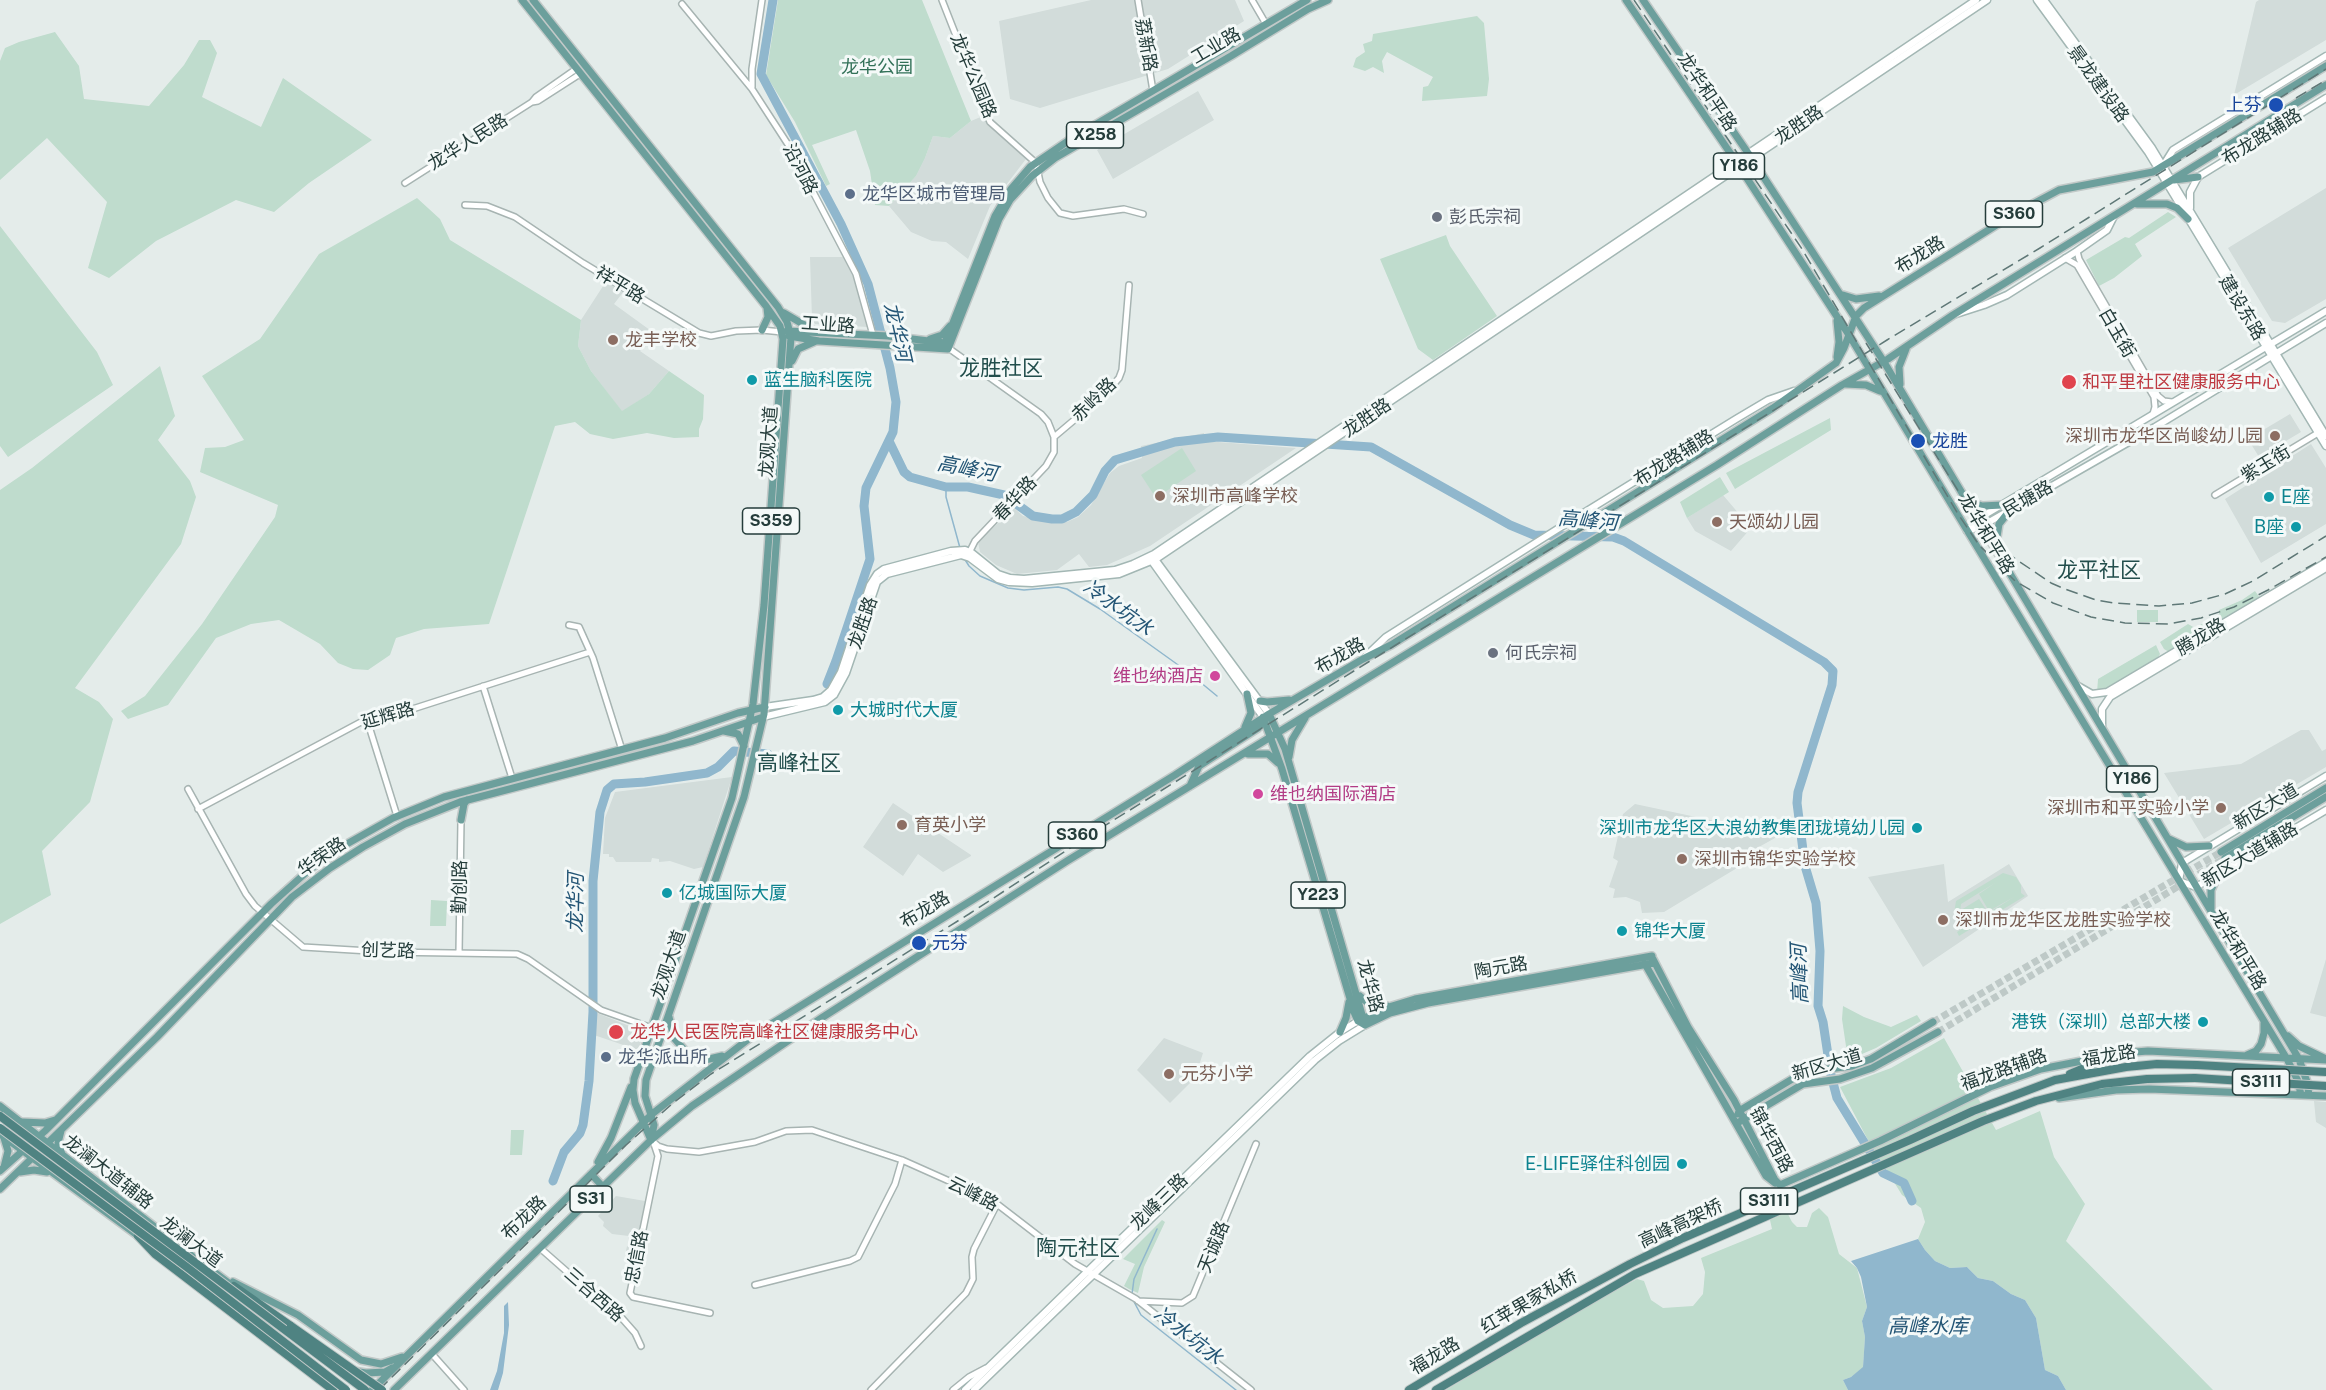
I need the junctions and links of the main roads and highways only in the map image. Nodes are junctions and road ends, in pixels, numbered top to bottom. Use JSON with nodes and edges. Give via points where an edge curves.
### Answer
{"nodes":[{"id":1,"x":522,"y":0,"type":"edge"},
{"id":2,"x":533,"y":0,"type":"edge"},
{"id":3,"x":1307,"y":0,"type":"edge"},
{"id":4,"x":1328,"y":0,"type":"edge"},
{"id":5,"x":1626,"y":0,"type":"edge"},
{"id":6,"x":1643,"y":0,"type":"edge"},
{"id":7,"x":1976,"y":0,"type":"edge"},
{"id":8,"x":1987,"y":0,"type":"edge"},
{"id":9,"x":2037,"y":0,"type":"edge"},
{"id":10,"x":2044,"y":0,"type":"edge"},
{"id":11,"x":2326,"y":56,"type":"edge"},
{"id":12,"x":2326,"y":66,"type":"edge"},
{"id":13,"x":581,"y":68,"type":"junction"},
{"id":14,"x":2326,"y":85,"type":"edge"},
{"id":15,"x":2326,"y":98,"type":"edge"},
{"id":16,"x":1749,"y":155,"type":"junction"},
{"id":17,"x":1737,"y":164,"type":"junction"},
{"id":18,"x":2160,"y":168,"type":"junction"},
{"id":19,"x":2198,"y":177,"type":"junction"},
{"id":20,"x":2169,"y":182,"type":"junction"},
{"id":21,"x":2131,"y":205,"type":"junction"},
{"id":22,"x":2190,"y":215,"type":"junction"},
{"id":23,"x":2114,"y":216,"type":"junction"},
{"id":24,"x":1841,"y":293,"type":"junction"},
{"id":25,"x":1885,"y":295,"type":"junction"},
{"id":26,"x":766,"y":306,"type":"junction"},
{"id":27,"x":778,"y":307,"type":"junction"},
{"id":28,"x":2326,"y":311,"type":"edge"},
{"id":29,"x":1953,"y":315,"type":"junction"},
{"id":30,"x":1835,"y":316,"type":"junction"},
{"id":31,"x":1856,"y":316,"type":"junction"},
{"id":32,"x":952,"y":321,"type":"junction"},
{"id":33,"x":2326,"y":323,"type":"edge"},
{"id":34,"x":762,"y":330,"type":"road end"},
{"id":35,"x":782,"y":332,"type":"junction"},
{"id":36,"x":819,"y":332,"type":"junction"},
{"id":37,"x":791,"y":334,"type":"junction"},
{"id":38,"x":1849,"y":335,"type":"junction"},
{"id":39,"x":924,"y":340,"type":"junction"},
{"id":40,"x":819,"y":341,"type":"junction"},
{"id":41,"x":2268,"y":345,"type":"junction"},
{"id":42,"x":947,"y":346,"type":"junction"},
{"id":43,"x":1909,"y":346,"type":"junction"},
{"id":44,"x":2274,"y":355,"type":"junction"},
{"id":45,"x":1884,"y":362,"type":"junction"},
{"id":46,"x":1836,"y":363,"type":"junction"},
{"id":47,"x":790,"y":369,"type":"junction"},
{"id":48,"x":1869,"y":369,"type":"junction"},
{"id":49,"x":1842,"y":385,"type":"junction"},
{"id":50,"x":1794,"y":391,"type":"junction"},
{"id":51,"x":1902,"y":392,"type":"junction"},
{"id":52,"x":1885,"y":395,"type":"junction"},
{"id":53,"x":2326,"y":436,"type":"edge"},
{"id":54,"x":2326,"y":446,"type":"edge"},
{"id":55,"x":1966,"y":500,"type":"junction"},
{"id":56,"x":2002,"y":505,"type":"junction"},
{"id":57,"x":2011,"y":509,"type":"junction"},
{"id":58,"x":1980,"y":523,"type":"junction"},
{"id":59,"x":1967,"y":531,"type":"junction"},
{"id":60,"x":963,"y":553,"type":"junction"},
{"id":61,"x":1999,"y":555,"type":"junction"},
{"id":62,"x":1153,"y":559,"type":"junction"},
{"id":63,"x":2326,"y":562,"type":"edge"},
{"id":64,"x":2326,"y":568,"type":"edge"},
{"id":65,"x":1363,"y":659,"type":"junction"},
{"id":66,"x":2074,"y":682,"type":"junction"},
{"id":67,"x":1247,"y":694,"type":"junction"},
{"id":68,"x":1295,"y":699,"type":"junction"},
{"id":69,"x":1260,"y":701,"type":"junction"},
{"id":70,"x":765,"y":707,"type":"junction"},
{"id":71,"x":752,"y":710,"type":"junction"},
{"id":72,"x":1309,"y":714,"type":"junction"},
{"id":73,"x":763,"y":717,"type":"junction"},
{"id":74,"x":1266,"y":717,"type":"junction"},
{"id":75,"x":750,"y":721,"type":"junction"},
{"id":76,"x":689,"y":730,"type":"junction"},
{"id":77,"x":2103,"y":730,"type":"junction"},
{"id":78,"x":722,"y":731,"type":"junction"},
{"id":79,"x":1241,"y":732,"type":"junction"},
{"id":80,"x":1279,"y":732,"type":"junction"},
{"id":81,"x":1271,"y":737,"type":"junction"},
{"id":82,"x":693,"y":741,"type":"junction"},
{"id":83,"x":745,"y":742,"type":"junction"},
{"id":84,"x":1243,"y":755,"type":"junction"},
{"id":85,"x":1289,"y":766,"type":"junction"},
{"id":86,"x":1281,"y":767,"type":"junction"},
{"id":87,"x":1182,"y":770,"type":"junction"},
{"id":88,"x":1194,"y":772,"type":"junction"},
{"id":89,"x":2326,"y":776,"type":"edge"},
{"id":90,"x":1190,"y":786,"type":"junction"},
{"id":91,"x":2326,"y":788,"type":"edge"},
{"id":92,"x":2326,"y":797,"type":"edge"},
{"id":93,"x":468,"y":800,"type":"junction"},
{"id":94,"x":444,"y":808,"type":"junction"},
{"id":95,"x":2326,"y":810,"type":"edge"},
{"id":96,"x":2165,"y":835,"type":"junction"},
{"id":97,"x":2209,"y":846,"type":"junction"},
{"id":98,"x":2182,"y":863,"type":"junction"},
{"id":99,"x":2220,"y":873,"type":"junction"},
{"id":100,"x":2179,"y":881,"type":"junction"},
{"id":101,"x":2196,"y":887,"type":"junction"},
{"id":102,"x":2212,"y":914,"type":"junction"},
{"id":103,"x":1653,"y":960,"type":"junction"},
{"id":104,"x":1645,"y":964,"type":"junction"},
{"id":105,"x":1356,"y":989,"type":"junction"},
{"id":106,"x":1349,"y":997,"type":"junction"},
{"id":107,"x":1392,"y":1006,"type":"junction"},
{"id":108,"x":669,"y":1009,"type":"junction"},
{"id":109,"x":2263,"y":1020,"type":"junction"},
{"id":110,"x":1362,"y":1021,"type":"junction"},
{"id":111,"x":1933,"y":1022,"type":"tunnel mouth"},
{"id":112,"x":2279,"y":1027,"type":"junction"},
{"id":113,"x":1340,"y":1032,"type":"junction"},
{"id":114,"x":1938,"y":1032,"type":"tunnel mouth"},
{"id":115,"x":2115,"y":1055,"type":"junction"},
{"id":116,"x":725,"y":1056,"type":"junction"},
{"id":117,"x":2241,"y":1056,"type":"junction"},
{"id":118,"x":2287,"y":1059,"type":"junction"},
{"id":119,"x":2299,"y":1059,"type":"junction"},
{"id":120,"x":2326,"y":1060,"type":"edge"},
{"id":121,"x":2326,"y":1072,"type":"edge"},
{"id":122,"x":634,"y":1079,"type":"junction"},
{"id":123,"x":2055,"y":1080,"type":"junction"},
{"id":124,"x":2326,"y":1086,"type":"edge"},
{"id":125,"x":2305,"y":1095,"type":"junction"},
{"id":126,"x":1763,"y":1096,"type":"junction"},
{"id":127,"x":2326,"y":1096,"type":"edge"},
{"id":128,"x":2036,"y":1101,"type":"junction"},
{"id":129,"x":1768,"y":1104,"type":"junction"},
{"id":130,"x":0,"y":1106,"type":"edge"},
{"id":131,"x":1739,"y":1111,"type":"junction"},
{"id":132,"x":652,"y":1114,"type":"junction"},
{"id":133,"x":10,"y":1115,"type":"junction"},
{"id":134,"x":0,"y":1116,"type":"edge"},
{"id":135,"x":57,"y":1119,"type":"junction"},
{"id":136,"x":19,"y":1121,"type":"junction"},
{"id":137,"x":1739,"y":1121,"type":"junction"},
{"id":138,"x":643,"y":1122,"type":"junction"},
{"id":139,"x":62,"y":1129,"type":"junction"},
{"id":140,"x":1,"y":1132,"type":"edge"},
{"id":141,"x":39,"y":1136,"type":"junction"},
{"id":142,"x":651,"y":1140,"type":"junction"},
{"id":143,"x":1910,"y":1140,"type":"joint"},
{"id":144,"x":47,"y":1144,"type":"junction"},
{"id":145,"x":22,"y":1151,"type":"junction"},
{"id":146,"x":1914,"y":1151,"type":"joint"},
{"id":147,"x":63,"y":1157,"type":"junction"},
{"id":148,"x":32,"y":1158,"type":"junction"},
{"id":149,"x":1,"y":1170,"type":"edge"},
{"id":150,"x":52,"y":1173,"type":"junction"},
{"id":151,"x":15,"y":1174,"type":"junction"},
{"id":152,"x":591,"y":1174,"type":"junction"},
{"id":153,"x":1780,"y":1185,"type":"joint"},
{"id":154,"x":603,"y":1187,"type":"junction"},
{"id":155,"x":0,"y":1189,"type":"edge"},
{"id":156,"x":138,"y":1236,"type":"joint"},
{"id":157,"x":205,"y":1265,"type":"junction"},
{"id":158,"x":214,"y":1272,"type":"junction"},
{"id":159,"x":1090,"y":1273,"type":"junction"},
{"id":160,"x":195,"y":1277,"type":"junction"},
{"id":161,"x":207,"y":1281,"type":"junction"},
{"id":162,"x":1596,"y":1281,"type":"joint"},
{"id":163,"x":234,"y":1286,"type":"junction"},
{"id":164,"x":1602,"y":1291,"type":"joint"},
{"id":165,"x":1038,"y":1323,"type":"junction"},
{"id":166,"x":1477,"y":1348,"type":"joint"},
{"id":167,"x":412,"y":1351,"type":"junction"},
{"id":168,"x":1484,"y":1360,"type":"joint"},
{"id":169,"x":335,"y":1365,"type":"junction"},
{"id":170,"x":397,"y":1365,"type":"junction"},
{"id":171,"x":406,"y":1378,"type":"junction"},
{"id":172,"x":333,"y":1379,"type":"junction"},
{"id":173,"x":333,"y":1390,"type":"edge"},
{"id":174,"x":340,"y":1390,"type":"edge"},
{"id":175,"x":347,"y":1390,"type":"edge"},
{"id":176,"x":365,"y":1390,"type":"edge"},
{"id":177,"x":371,"y":1390,"type":"edge"},
{"id":178,"x":382,"y":1390,"type":"edge"},
{"id":179,"x":394,"y":1390,"type":"edge"},
{"id":180,"x":401,"y":1390,"type":"edge"},
{"id":181,"x":965,"y":1390,"type":"edge"},
{"id":182,"x":974,"y":1390,"type":"edge"},
{"id":183,"x":1409,"y":1390,"type":"edge"},
{"id":184,"x":1436,"y":1390,"type":"edge"}],
"edges":[{"from":1,"to":13,"type":"main road","name":"龙观大道","number":"S359"},
{"from":2,"to":13,"type":"main road","name":"龙观大道","number":"S359"},
{"from":3,"to":32,"type":"main road","name":"工业路","number":"X258","via":[[1071,139],[1020,177],[1002,200]]},
{"from":4,"to":42,"type":"main road","name":"工业路","number":"X258","via":[[1038,171],[1017,191],[999,219]]},
{"from":5,"to":17,"type":"main road","name":"龙华和平路","number":"Y186"},
{"from":6,"to":16,"type":"main road","name":"龙华和平路","number":"Y186"},
{"from":7,"to":16,"type":"main road","name":"龙胜路"},
{"from":8,"to":16,"type":"main road","name":"龙胜路"},
{"from":9,"to":18,"type":"main road","name":"景龙建设路"},
{"from":10,"to":18,"type":"main road","name":"景龙建设路"},
{"from":11,"to":18,"type":"main road","name":"布龙路辅路","via":[[2173,150]]},
{"from":12,"to":18,"type":"main road","name":"布龙路","number":"S360"},
{"from":13,"to":26,"type":"main road","name":"龙观大道","number":"S359"},
{"from":13,"to":27,"type":"main road","name":"龙观大道","number":"S359"},
{"from":14,"to":20,"type":"main road","number":"S360"},
{"from":15,"to":19,"type":"main road","name":"布龙路辅路"},
{"from":16,"to":17,"type":"main road","name":"龙胜路"},
{"from":16,"to":24,"type":"main road","name":"龙华和平路","number":"Y186"},
{"from":17,"to":30,"type":"main road","name":"龙华和平路","number":"Y186"},
{"from":17,"to":62,"type":"main road","name":"龙胜路"},
{"from":17,"to":62,"type":"main road","name":"龙胜路","via":[[1650,217]]},
{"from":18,"to":20,"type":"main road","name":"建设东路"},
{"from":18,"to":25,"type":"main road","name":"布龙路","number":"S360","via":[[2059,190]]},
{"from":19,"to":20,"type":"main road"},
{"from":19,"to":22,"type":"main road","via":[[2190,192]]},
{"from":20,"to":21,"type":"main road","number":"S360"},
{"from":20,"to":22,"type":"main road","name":"建设东路"},
{"from":21,"to":22,"type":"main road","via":[[2167,204]]},
{"from":21,"to":23,"type":"main road","number":"S360"},
{"from":22,"to":41,"type":"main road","name":"建设东路"},
{"from":23,"to":29,"type":"main road","number":"S360"},
{"from":23,"to":29,"type":"main road","via":[[2107,230],[2007,295]]},
{"from":24,"to":25,"type":"main road","via":[[1856,299]]},
{"from":24,"to":31,"type":"main road","name":"龙华和平路","number":"Y186"},
{"from":25,"to":31,"type":"main road","name":"布龙路","number":"S360"},
{"from":26,"to":34,"type":"main road","via":[[768,317]]},
{"from":26,"to":35,"type":"main road","name":"龙观大道","number":"S359"},
{"from":27,"to":36,"type":"main road"},
{"from":27,"to":37,"type":"main road","name":"龙观大道","number":"S359"},
{"from":28,"to":41,"type":"main road","name":"民塘路"},
{"from":29,"to":43,"type":"main road","number":"S360"},
{"from":30,"to":38,"type":"main road","name":"龙华和平路","number":"Y186"},
{"from":30,"to":46,"type":"main road","via":[[1839,334]]},
{"from":31,"to":38,"type":"main road"},
{"from":31,"to":45,"type":"main road","name":"龙华和平路","number":"Y186"},
{"from":32,"to":39,"type":"main road","via":[[942,335]]},
{"from":32,"to":42,"type":"main road","name":"工业路","number":"X258"},
{"from":33,"to":44,"type":"main road","name":"民塘路"},
{"from":35,"to":37,"type":"main road","name":"工业路"},
{"from":35,"to":71,"type":"main road","name":"龙观大道","number":"S359","via":[[767,573]]},
{"from":36,"to":37,"type":"main road","name":"工业路"},
{"from":36,"to":39,"type":"main road","name":"工业路"},
{"from":37,"to":40,"type":"main road","name":"工业路"},
{"from":37,"to":47,"type":"main road","name":"龙观大道","number":"S359"},
{"from":38,"to":46,"type":"main road"},
{"from":38,"to":48,"type":"main road","name":"龙华和平路","number":"Y186"},
{"from":39,"to":42,"type":"main road","name":"工业路"},
{"from":40,"to":42,"type":"main road","name":"工业路"},
{"from":40,"to":47,"type":"main road","via":[[798,349]]},
{"from":41,"to":44,"type":"main road","name":"建设东路"},
{"from":41,"to":56,"type":"main road","name":"民塘路"},
{"from":43,"to":45,"type":"main road","number":"S360"},
{"from":43,"to":51,"type":"main road","via":[[1899,367]]},
{"from":44,"to":53,"type":"main road","name":"建设东路"},
{"from":44,"to":54,"type":"main road","name":"建设东路"},
{"from":44,"to":57,"type":"main road","name":"民塘路"},
{"from":45,"to":48,"type":"main road","number":"S360"},
{"from":45,"to":51,"type":"main road","name":"龙华和平路","number":"Y186"},
{"from":46,"to":50,"type":"main road","number":"S360"},
{"from":47,"to":70,"type":"main road","name":"龙观大道","number":"S359"},
{"from":48,"to":49,"type":"main road","number":"S360"},
{"from":48,"to":52,"type":"main road","name":"龙华和平路","number":"Y186"},
{"from":49,"to":52,"type":"main road","via":[[1866,385]]},
{"from":49,"to":72,"type":"main road","name":"布龙路","number":"S360"},
{"from":50,"to":65,"type":"main road","name":"布龙路","number":"S360","via":[[1773,408]]},
{"from":50,"to":65,"type":"main road","name":"布龙路辅路","via":[[1768,400],[1556,530],[1386,637]]},
{"from":51,"to":55,"type":"main road","name":"龙华和平路","number":"Y186"},
{"from":52,"to":59,"type":"main road","name":"龙华和平路","number":"Y186"},
{"from":55,"to":56,"type":"main road","via":[[1982,506]]},
{"from":55,"to":58,"type":"main road","name":"龙华和平路","number":"Y186"},
{"from":56,"to":58,"type":"main road","name":"民塘路"},
{"from":57,"to":58,"type":"main road","name":"民塘路"},
{"from":57,"to":61,"type":"main road","via":[[1999,524]]},
{"from":58,"to":59,"type":"main road","name":"民塘路"},
{"from":58,"to":61,"type":"main road","name":"龙华和平路","number":"Y186"},
{"from":59,"to":100,"type":"main road","name":"龙华和平路","number":"Y186"},
{"from":60,"to":62,"type":"main road","name":"龙胜路","via":[[998,574],[1024,579],[1115,570]]},
{"from":60,"to":70,"type":"main road","name":"龙胜路","via":[[880,571],[870,585],[841,672],[831,690],[813,700]]},
{"from":60,"to":73,"type":"main road","name":"龙胜路","via":[[883,576],[875,587],[847,671],[834,696],[825,702]]},
{"from":61,"to":66,"type":"main road","name":"龙华和平路","number":"Y186"},
{"from":62,"to":67,"type":"main road","name":"龙华路"},
{"from":62,"to":69,"type":"main road","name":"龙华路"},
{"from":63,"to":66,"type":"main road","name":"腾龙路","via":[[2107,692],[2092,694]]},
{"from":64,"to":77,"type":"main road","name":"腾龙路","via":[[2110,697],[2102,709]]},
{"from":65,"to":68,"type":"main road","name":"布龙路","number":"S360"},
{"from":66,"to":77,"type":"main road","name":"龙华和平路","number":"Y186"},
{"from":67,"to":74,"type":"main road","name":"龙华路"},
{"from":67,"to":79,"type":"main road","via":[[1251,713]]},
{"from":68,"to":69,"type":"main road"},
{"from":68,"to":74,"type":"main road","name":"布龙路","number":"S360"},
{"from":69,"to":74,"type":"main road","name":"龙华路"},
{"from":70,"to":71,"type":"main road","name":"华荣路"},
{"from":70,"to":73,"type":"main road","name":"龙观大道","number":"S359"},
{"from":71,"to":75,"type":"main road","name":"龙观大道","number":"S359"},
{"from":71,"to":76,"type":"main road","name":"华荣路"},
{"from":72,"to":80,"type":"main road","name":"布龙路","number":"S360"},
{"from":72,"to":85,"type":"main road","via":[[1292,740]]},
{"from":73,"to":75,"type":"main road","name":"华荣路"},
{"from":73,"to":108,"type":"main road","name":"龙观大道","number":"S359","via":[[740,809]]},
{"from":74,"to":79,"type":"main road","name":"布龙路","number":"S360"},
{"from":74,"to":80,"type":"main road","name":"龙华路","number":"Y223"},
{"from":74,"to":81,"type":"main road","name":"龙华路","number":"Y223"},
{"from":74,"to":88,"type":"main road","via":[[1258,728]]},
{"from":75,"to":78,"type":"main road","name":"华荣路"},
{"from":75,"to":83,"type":"main road","name":"龙观大道","number":"S359"},
{"from":76,"to":82,"type":"main road"},
{"from":76,"to":135,"type":"main road","name":"华荣路","via":[[444,797],[397,816],[345,845],[310,869],[263,911]]},
{"from":77,"to":96,"type":"main road","name":"龙华和平路","number":"Y186"},
{"from":78,"to":82,"type":"main road","name":"华荣路"},
{"from":78,"to":83,"type":"main road","via":[[736,733]]},
{"from":79,"to":87,"type":"main road","name":"布龙路","number":"S360"},
{"from":80,"to":81,"type":"main road","name":"布龙路","number":"S360"},
{"from":80,"to":85,"type":"main road","name":"龙华路","number":"Y223"},
{"from":81,"to":84,"type":"main road","name":"布龙路","number":"S360"},
{"from":81,"to":86,"type":"main road","name":"龙华路","number":"Y223"},
{"from":82,"to":93,"type":"main road","name":"华荣路"},
{"from":83,"to":122,"type":"main road","name":"龙观大道","number":"S359","via":[[708,871]]},
{"from":84,"to":86,"type":"main road","via":[[1268,754]]},
{"from":84,"to":90,"type":"main road","name":"布龙路","number":"S360"},
{"from":85,"to":105,"type":"main road","name":"龙华路","number":"Y223"},
{"from":86,"to":106,"type":"main road","name":"龙华路","number":"Y223"},
{"from":87,"to":88,"type":"main road"},
{"from":87,"to":116,"type":"main road","name":"布龙路","number":"S360","via":[[831,985]]},
{"from":88,"to":90,"type":"main road"},
{"from":89,"to":97,"type":"main road","name":"新区大道辅路"},
{"from":90,"to":142,"type":"main road","name":"布龙路","number":"S360","via":[[823,1017],[692,1106]]},
{"from":91,"to":92,"type":"main road","name":"新区大道","via":[[2223,855]]},
{"from":93,"to":94,"type":"main road","name":"华荣路"},
{"from":93,"to":94,"type":"main road","via":[[461,820],[456,812]]},
{"from":94,"to":139,"type":"main road","name":"华荣路","via":[[391,831],[344,858],[292,897]]},
{"from":95,"to":99,"type":"main road","name":"新区大道辅路"},
{"from":96,"to":97,"type":"main road","via":[[2186,848]]},
{"from":96,"to":98,"type":"main road","name":"龙华和平路","number":"Y186"},
{"from":97,"to":98,"type":"main road","name":"新区大道辅路"},
{"from":98,"to":100,"type":"main road","name":"新区大道辅路"},
{"from":98,"to":101,"type":"main road","name":"龙华和平路","number":"Y186"},
{"from":99,"to":101,"type":"main road","name":"新区大道辅路"},
{"from":99,"to":102,"type":"main road","via":[[2211,890]]},
{"from":100,"to":101,"type":"main road","name":"新区大道辅路"},
{"from":100,"to":109,"type":"main road","name":"龙华和平路","number":"Y186"},
{"from":101,"to":102,"type":"main road","name":"龙华和平路","number":"Y186"},
{"from":102,"to":112,"type":"main road","name":"龙华和平路","number":"Y186"},
{"from":103,"to":104,"type":"main road"},
{"from":103,"to":107,"type":"main road","name":"陶元路","via":[[1479,987]]},
{"from":103,"to":131,"type":"main road","name":"锦华西路"},
{"from":104,"to":110,"type":"main road","name":"陶元路","via":[[1428,1003]]},
{"from":104,"to":137,"type":"main road","name":"锦华西路"},
{"from":105,"to":107,"type":"main road","via":[[1370,1005]]},
{"from":105,"to":110,"type":"main road","name":"龙华路","number":"Y223"},
{"from":106,"to":110,"type":"main road","name":"龙华路","number":"Y223"},
{"from":106,"to":113,"type":"main road","via":[[1347,1018]]},
{"from":107,"to":110,"type":"main road","name":"陶元路"},
{"from":108,"to":116,"type":"main road","via":[[672,1033],[684,1050],[705,1060]]},
{"from":108,"to":132,"type":"main road","name":"龙观大道","number":"S359","via":[[645,1084],[645,1099]]},
{"from":109,"to":117,"type":"main road","via":[[2264,1033],[2258,1047]]},
{"from":109,"to":118,"type":"main road","name":"龙华和平路","number":"Y186"},
{"from":110,"to":113,"type":"main road","name":"龙峰三路"},
{"from":110,"to":159,"type":"main road","name":"龙峰三路","via":[[1315,1060]]},
{"from":111,"to":126,"type":"main road","name":"新区大道","via":[[1881,1054],[1852,1066],[1799,1076]]},
{"from":112,"to":119,"type":"main road","name":"龙华和平路","number":"Y186"},
{"from":112,"to":120,"type":"main road","via":[[2299,1046]]},
{"from":113,"to":159,"type":"main road","name":"龙峰三路","via":[[1310,1056]]},
{"from":114,"to":129,"type":"main road","name":"新区大道","via":[[1884,1063],[1840,1079],[1803,1084]]},
{"from":115,"to":117,"type":"main road","name":"福龙路辅路","via":[[2159,1052]]},
{"from":115,"to":123,"type":"highway"},
{"from":115,"to":153,"type":"main road","name":"福龙路辅路","via":[[2041,1069],[2007,1080]]},
{"from":116,"to":132,"type":"main road","name":"布龙路","number":"S360"},
{"from":117,"to":118,"type":"main road","name":"福龙路辅路"},
{"from":118,"to":119,"type":"main road","name":"福龙路辅路"},
{"from":118,"to":125,"type":"main road","name":"龙华和平路","number":"Y186"},
{"from":119,"to":120,"type":"main road","name":"福龙路辅路"},
{"from":119,"to":125,"type":"main road","name":"龙华和平路","number":"Y186","via":[[2307,1082]]},
{"from":121,"to":123,"type":"highway","name":"福龙路","number":"S3111","bridge":true,"via":[[2157,1064]]},
{"from":122,"to":138,"type":"main road","name":"龙观大道","number":"S359","via":[[633,1096]]},
{"from":122,"to":152,"type":"main road","via":[[611,1138]]},
{"from":123,"to":143,"type":"highway","name":"福龙路","number":"S3111","via":[[1983,1106]]},
{"from":124,"to":128,"type":"highway","name":"福龙路","number":"S3111","bridge":true,"via":[[2195,1078],[2124,1081]]},
{"from":125,"to":127,"type":"main road"},
{"from":125,"to":128,"type":"main road","via":[[2148,1089]]},
{"from":126,"to":129,"type":"main road"},
{"from":126,"to":131,"type":"main road","name":"新区大道"},
{"from":128,"to":146,"type":"highway","name":"福龙路","number":"S3111"},
{"from":129,"to":137,"type":"main road","name":"新区大道"},
{"from":130,"to":133,"type":"main road","name":"龙澜大道辅路"},
{"from":131,"to":137,"type":"main road"},
{"from":132,"to":138,"type":"main road","name":"布龙路","number":"S360"},
{"from":132,"to":142,"type":"main road","name":"龙观大道","number":"S359"},
{"from":133,"to":136,"type":"main road","name":"龙澜大道辅路"},
{"from":133,"to":140,"type":"main road","via":[[11,1128]]},
{"from":134,"to":176,"type":"highway","name":"龙澜大道","bridge":true},
{"from":135,"to":136,"type":"main road","via":[[45,1123]]},
{"from":135,"to":141,"type":"main road","name":"华荣路"},
{"from":136,"to":141,"type":"main road","name":"龙澜大道辅路"},
{"from":137,"to":153,"type":"main road","name":"锦华西路","via":[[1766,1176]]},
{"from":138,"to":142,"type":"main road","name":"龙观大道","number":"S359"},
{"from":138,"to":152,"type":"main road","name":"布龙路","number":"S360"},
{"from":139,"to":144,"type":"main road","name":"华荣路"},
{"from":139,"to":147,"type":"main road","via":[[58,1143]]},
{"from":140,"to":145,"type":"main road","name":"龙澜大道辅路"},
{"from":140,"to":149,"type":"main road","via":[[8,1151]]},
{"from":140,"to":175,"type":"highway","name":"龙澜大道","bridge":true},
{"from":141,"to":144,"type":"main road","name":"龙澜大道辅路"},
{"from":141,"to":145,"type":"main road","name":"华荣路"},
{"from":142,"to":154,"type":"main road","name":"布龙路","number":"S31"},
{"from":143,"to":162,"type":"highway","name":"高峰高架桥","number":"S3111","via":[[1683,1238]]},
{"from":144,"to":147,"type":"main road","name":"龙澜大道辅路"},
{"from":144,"to":148,"type":"main road","name":"华荣路"},
{"from":145,"to":148,"type":"main road","name":"龙澜大道辅路"},
{"from":145,"to":149,"type":"main road","name":"华荣路"},
{"from":146,"to":164,"type":"highway","name":"高峰高架桥","number":"S3111"},
{"from":147,"to":150,"type":"main road","via":[[52,1161]]},
{"from":147,"to":157,"type":"main road","name":"龙澜大道辅路"},
{"from":148,"to":150,"type":"main road","name":"龙澜大道辅路"},
{"from":148,"to":151,"type":"main road","name":"华荣路"},
{"from":150,"to":151,"type":"main road","via":[[34,1170]]},
{"from":150,"to":156,"type":"main road","name":"龙澜大道辅路"},
{"from":151,"to":155,"type":"main road","name":"华荣路"},
{"from":152,"to":154,"type":"main road"},
{"from":152,"to":167,"type":"main road","name":"布龙路","number":"S31"},
{"from":154,"to":171,"type":"main road","name":"布龙路","number":"S31"},
{"from":156,"to":160,"type":"highway","via":[[155,1254]]},
{"from":157,"to":158,"type":"main road","name":"龙澜大道辅路"},
{"from":157,"to":160,"type":"main road"},
{"from":158,"to":161,"type":"main road"},
{"from":158,"to":163,"type":"main road","name":"龙澜大道辅路"},
{"from":158,"to":167,"type":"main road","via":[[295,1314],[361,1360],[389,1363]]},
{"from":159,"to":165,"type":"main road","name":"龙峰三路"},
{"from":160,"to":161,"type":"main road"},
{"from":160,"to":173,"type":"highway"},
{"from":161,"to":172,"type":"main road"},
{"from":162,"to":166,"type":"highway","name":"红苹果家私桥","number":"S3111"},
{"from":163,"to":169,"type":"main road","name":"龙澜大道辅路"},
{"from":163,"to":178,"type":"highway","bridge":true},
{"from":164,"to":168,"type":"highway","name":"红苹果家私桥","number":"S3111"},
{"from":165,"to":181,"type":"main road","name":"龙峰三路"},
{"from":165,"to":182,"type":"main road","name":"龙峰三路"},
{"from":166,"to":183,"type":"highway","name":"福龙路","number":"S3111"},
{"from":167,"to":170,"type":"main road","name":"布龙路","number":"S31"},
{"from":168,"to":184,"type":"highway","name":"福龙路","number":"S3111"},
{"from":169,"to":170,"type":"main road","via":[[372,1373],[385,1372]]},
{"from":169,"to":177,"type":"main road","name":"龙澜大道辅路"},
{"from":170,"to":177,"type":"main road","name":"布龙路","number":"S31"},
{"from":171,"to":179,"type":"main road","name":"布龙路","number":"S31"},
{"from":171,"to":180,"type":"main road"},
{"from":172,"to":174,"type":"main road"},
{"from":172,"to":175,"type":"main road"}]}
